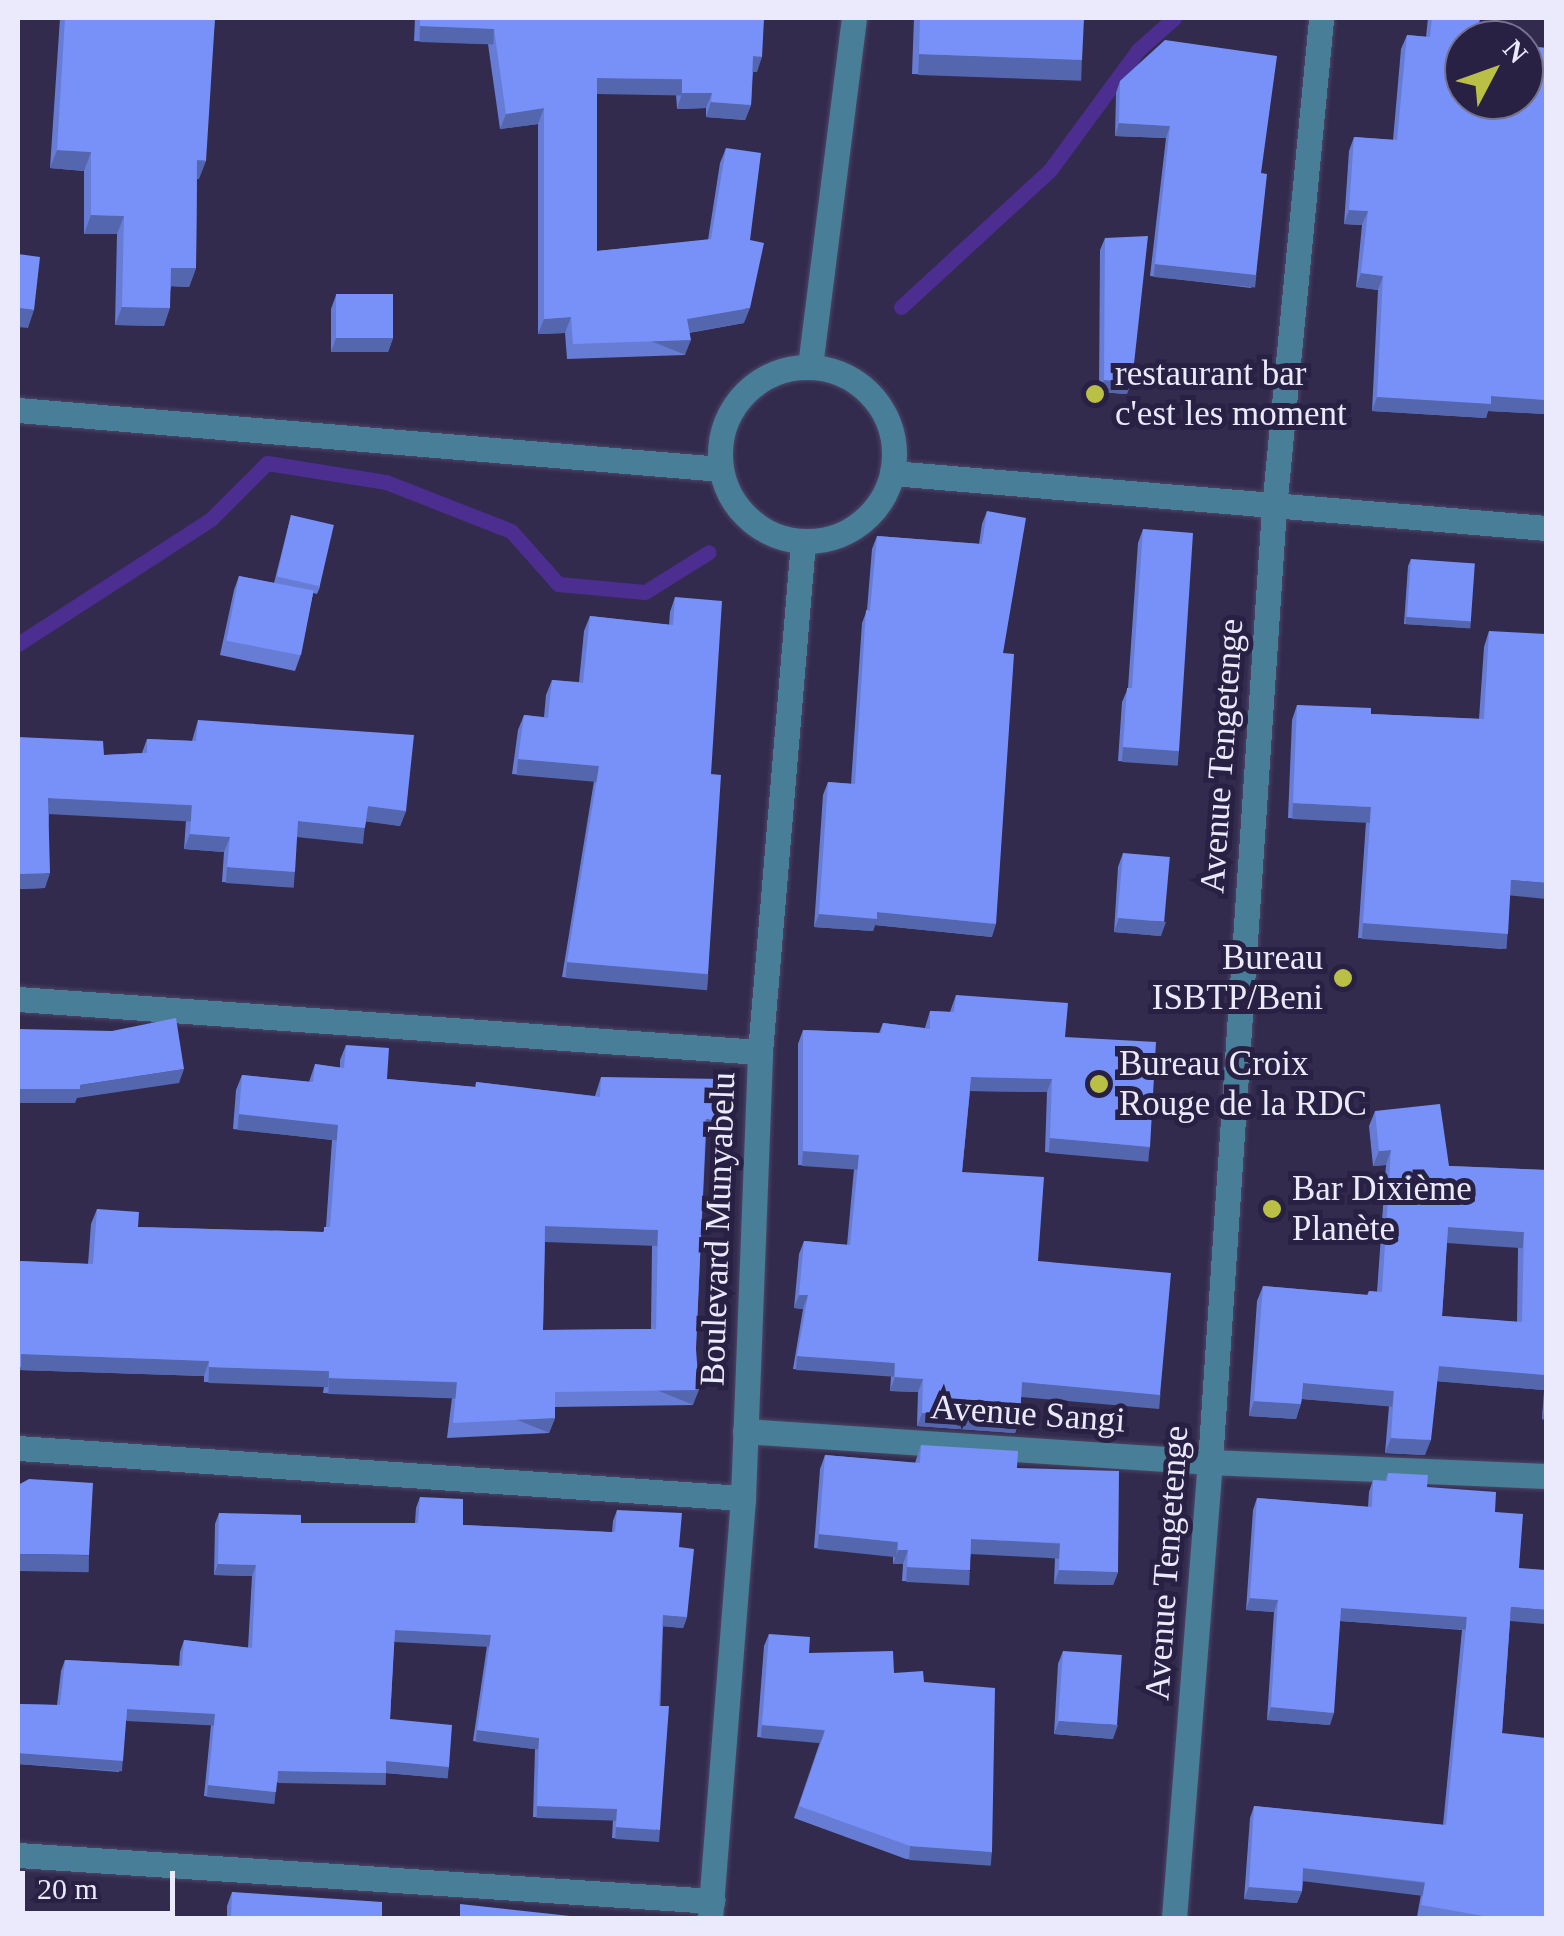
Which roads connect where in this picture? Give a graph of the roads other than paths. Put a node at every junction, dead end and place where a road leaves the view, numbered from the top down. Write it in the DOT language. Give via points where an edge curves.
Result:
graph roads {
  1 [pos="854,18"];
  2 [pos="1321,18"];
  3 [pos="810,366"];
  4 [pos="18,410"];
  5 [pos="720,469"];
  6 [pos="892,474"];
  7 [pos="1274,508"];
  8 [pos="1546,528"];
  9 [pos="803,542"];
  10 [pos="18,999"];
  11 [pos="760,1052"];
  12 [pos="746,1430"];
  13 [pos="18,1448"];
  14 [pos="1210,1462"];
  15 [pos="1546,1476"];
  16 [pos="743,1498"];
  17 [pos="18,1855"];
  18 [pos="711,1910"];
  19 [pos="1174,1918"];
  1 -- 3 [label="street"];
  2 -- 7 [label="street, Avenue Tengetenge"];
  3 -- 5 [label="street" via="771,373 740,396 722,431"];
  3 -- 6 [label="street" via="846,376 876,401 893,435"];
  4 -- 5 [label="street"];
  5 -- 9 [label="street" via="730,497 750,520"];
  6 -- 7 [label="street"];
  6 -- 9 [label="street" via="860,524 833,538"];
  7 -- 8 [label="street"];
  7 -- 14 [label="street, Avenue Tengetenge"];
  9 -- 11 [label="street, Boulevard Munyabelu"];
  10 -- 11 [label="street"];
  11 -- 12 [label="street, Boulevard Munyabelu"];
  12 -- 14 [label="street, Avenue Sangi"];
  12 -- 16 [label="street, Boulevard Munyabelu"];
  13 -- 16 [label="street"];
  14 -- 15 [label="street, Avenue Sangi"];
  14 -- 19 [label="street, Avenue Tengetenge"];
  16 -- 18 [label="street, Boulevard Munyabelu"];
  17 -- 18 [label="street"];
}
